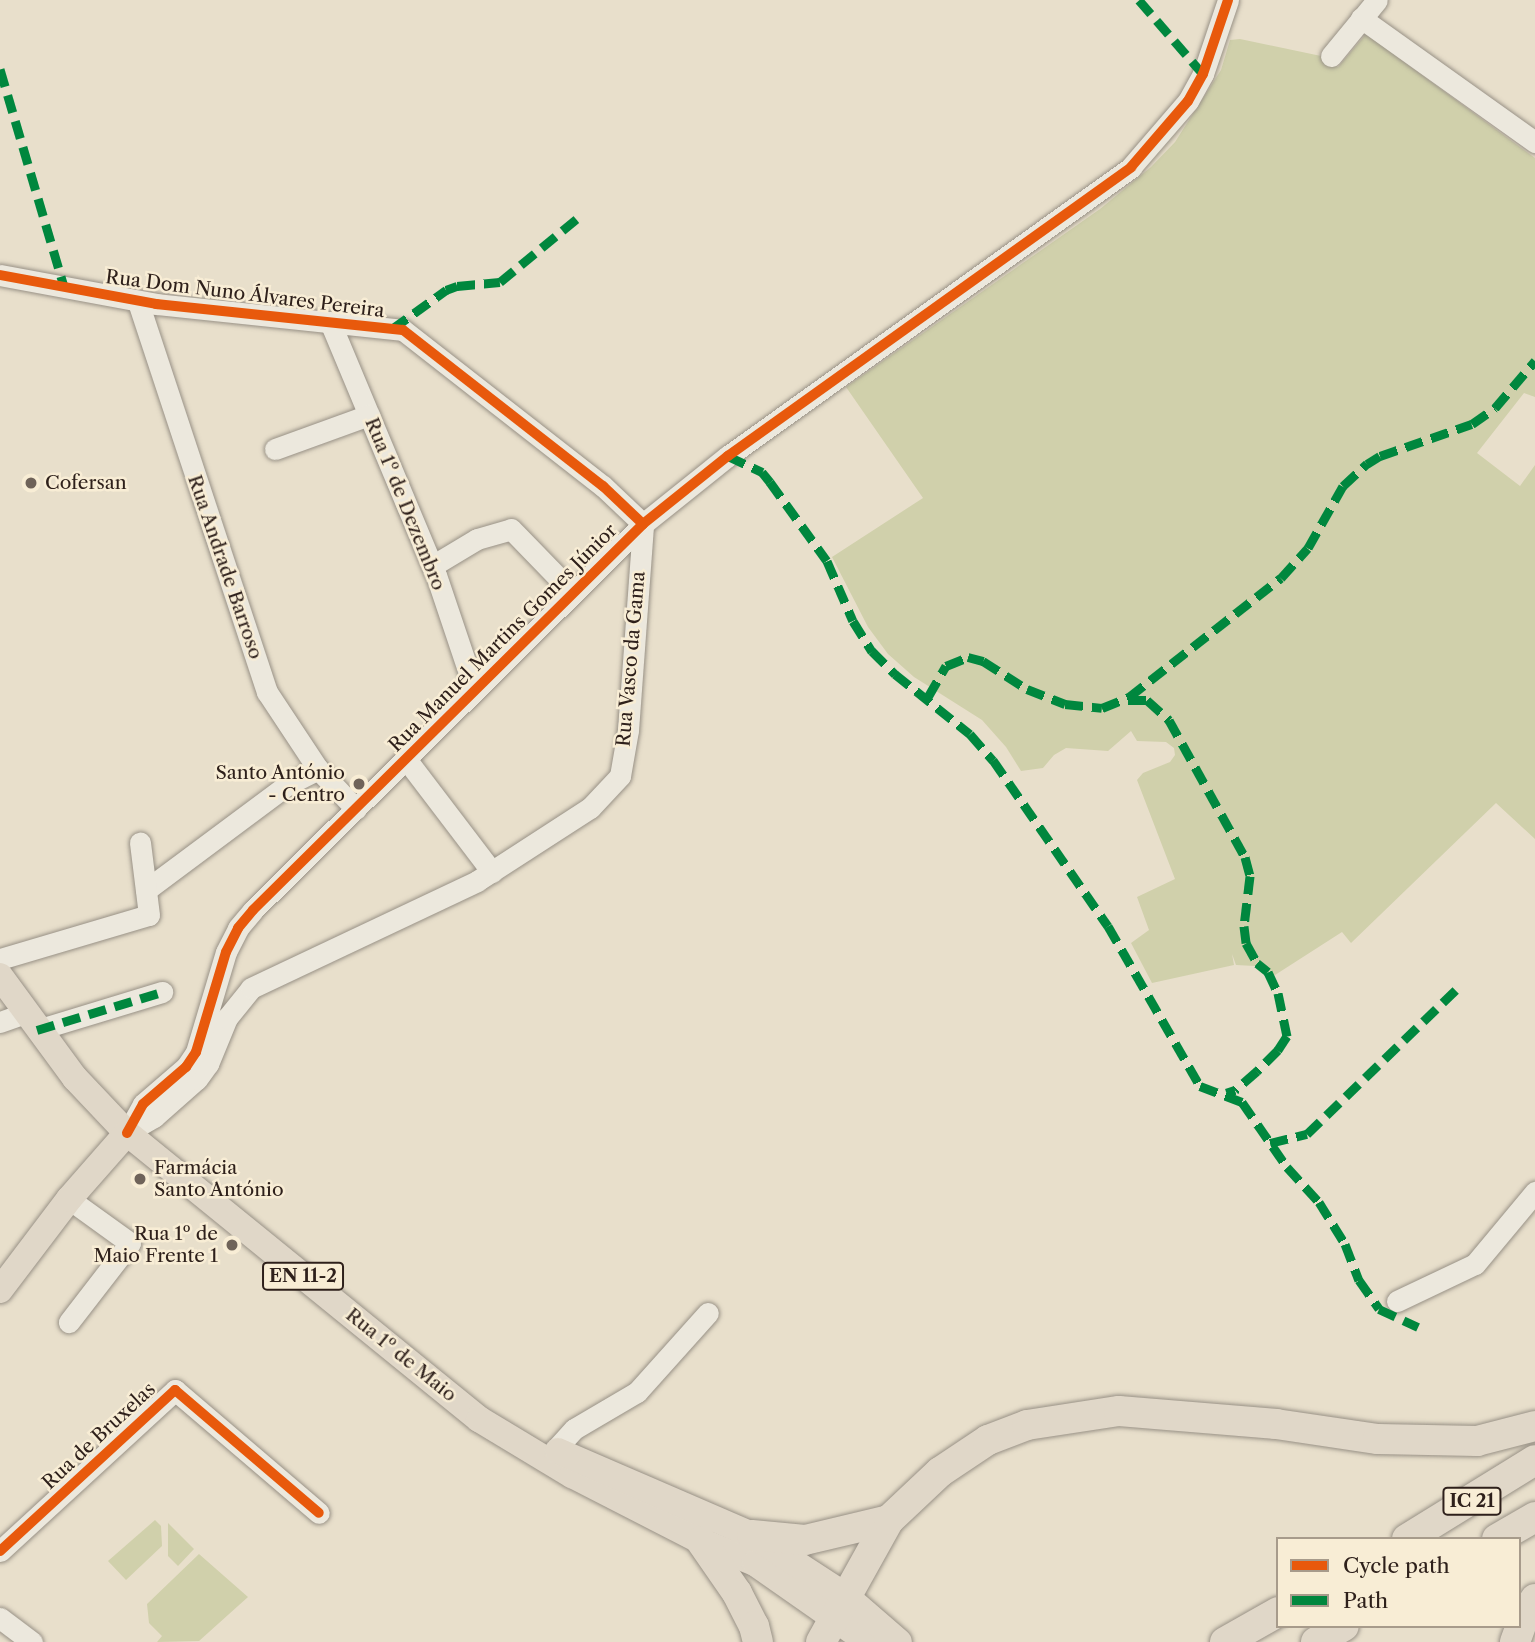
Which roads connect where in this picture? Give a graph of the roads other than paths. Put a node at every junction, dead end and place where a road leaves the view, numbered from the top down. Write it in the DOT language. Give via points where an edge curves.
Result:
graph roads {
  1 [pos="1228,0"];
  2 [pos="1377,0"];
  3 [pos="1362,18"];
  4 [pos="1331,56"];
  5 [pos="1535,142"];
  6 [pos="0,275"];
  7 [pos="138,302"];
  8 [pos="330,323"];
  9 [pos="369,415"];
  10 [pos="275,449"];
  11 [pos="643,524"];
  12 [pos="432,566"];
  13 [pos="573,593"];
  14 [pos="474,688"];
  15 [pos="406,759"];
  16 [pos="318,769"];
  17 [pos="356,809"];
  18 [pos="140,843"];
  19 [pos="492,872"];
  20 [pos="146,890"];
  21 [pos="0,959"];
  22 [pos="222,963"];
  23 [pos="0,976"];
  24 [pos="251,988"];
  25 [pos="162,992"];
  26 [pos="31,1021"];
  27 [pos="0,1022"];
  28 [pos="127,1133"];
  29 [pos="1535,1192"];
  30 [pos="69,1199"];
  31 [pos="0,1290"];
  32 [pos="1397,1301"];
  33 [pos="708,1313"];
  34 [pos="69,1322"];
  35 [pos="479,1419"];
  36 [pos="1535,1426"];
  37 [pos="555,1450"];
  38 [pos="1535,1460"];
  39 [pos="634,1507"];
  40 [pos="318,1513"];
  41 [pos="1535,1517"];
  42 [pos="889,1520"];
  43 [pos="752,1535"];
  44 [pos="1410,1537"];
  45 [pos="1500,1537"];
  46 [pos="701,1541"];
  47 [pos="0,1551"];
  48 [pos="786,1558"];
  49 [pos="1535,1598"];
  50 [pos="1276,1613"];
  51 [pos="0,1618"];
  52 [pos="834,1618"];
  53 [pos="1521,1626"];
  54 [pos="1340,1628"];
  55 [pos="32,1642"];
  56 [pos="758,1642"];
  57 [pos="868,1642"];
  58 [pos="899,1642"];
  59 [pos="1225,1642"];
  60 [pos="1316,1642"];
  1 -- 11 [label="street, Rua Manuel Martins Gomes Júnior" via="1203,74 1188,101 1131,167 728,456"];
  2 -- 3 [label="street"];
  3 -- 4 [label="street"];
  3 -- 5 [label="street"];
  6 -- 7 [label="street, Rua Dom Nuno Álvares Pereira"];
  7 -- 8 [label="street, Rua Dom Nuno Álvares Pereira"];
  7 -- 16 [label="street, Rua Andrade Barroso" via="267,692"];
  8 -- 9 [label="street, Rua 1º de Dezembro"];
  8 -- 11 [label="street, Rua Dom Nuno Álvares Pereira" via="403,330 603,486"];
  9 -- 10 [label="street"];
  9 -- 12 [label="street, Rua 1º de Dezembro"];
  11 -- 13 [label="street, Rua Manuel Martins Gomes Júnior"];
  11 -- 19 [label="street, Rua Vasco da Gama" via="628,730 620,776 590,808"];
  12 -- 13 [label="street" via="477,540 511,529"];
  12 -- 14 [label="street, Rua 1º de Dezembro"];
  13 -- 14 [label="street, Rua Manuel Martins Gomes Júnior"];
  14 -- 15 [label="street, Rua Manuel Martins Gomes Júnior"];
  15 -- 17 [label="street, Rua Manuel Martins Gomes Júnior"];
  15 -- 19 [label="street"];
  16 -- 17 [label="street, Rua Andrade Barroso"];
  16 -- 20 [label="street" via="287,785"];
  17 -- 22 [label="street, Rua Manuel Martins Gomes Júnior" via="253,909 238,928"];
  18 -- 20 [label="street"];
  19 -- 24 [label="street, Rua Vasco da Gama"];
  20 -- 21 [label="street" via="149,915"];
  22 -- 24 [label="street" via="233,984"];
  22 -- 28 [label="street, Rua Manuel Martins Gomes Júnior" via="196,1052 186,1067 143,1104"];
  23 -- 26 [label="main road, EN 11-2"];
  24 -- 28 [label="street" via="227,1018 197,1079 154,1117"];
  25 -- 26 [label="street"];
  26 -- 27 [label="street"];
  26 -- 28 [label="main road, EN 11-2"];
  28 -- 30 [label="main road"];
  28 -- 35 [label="main road, Rua 1º de Maio / EN 11-2"];
  29 -- 32 [label="street" via="1475,1264"];
  30 -- 31 [label="main road"];
  30 -- 34 [label="street" via="130,1244"];
  33 -- 37 [label="street" via="637,1392 574,1429"];
  35 -- 37 [label="main road, EN 11-2"];
  35 -- 39 [label="main road, EN 11-2"];
  36 -- 42 [label="highway" via="1478,1441 1378,1439 1276,1424 1119,1411 1027,1425 988,1440 940,1472"];
  37 -- 43 [label="main road, EN 11-2"];
  38 -- 44 [label="highway, IC 21"];
  39 -- 46 [label="main road, EN 11-2"];
  39 -- 48 [label="street" via="653,1504"];
  40 -- 47 [label="street, Rua de Bruxelas" via="175,1390"];
  41 -- 45 [label="highway, IC 21"];
  42 -- 43 [label="highway" via="805,1541"];
  42 -- 52 [label="highway"];
  43 -- 48 [label="main road, EN 11-2"];
  46 -- 52 [label="main road, EN 11-2" via="755,1563"];
  46 -- 56 [label="highway" via="737,1593"];
  48 -- 52 [label="main road, EN 11-2"];
  49 -- 53 [label="highway"];
  50 -- 59 [label="highway"];
  51 -- 55 [label="street"];
  52 -- 57 [label="main road, EN 11-2"];
  52 -- 58 [label="main road, EN 11-2"];
  54 -- 60 [label="highway"];
}
